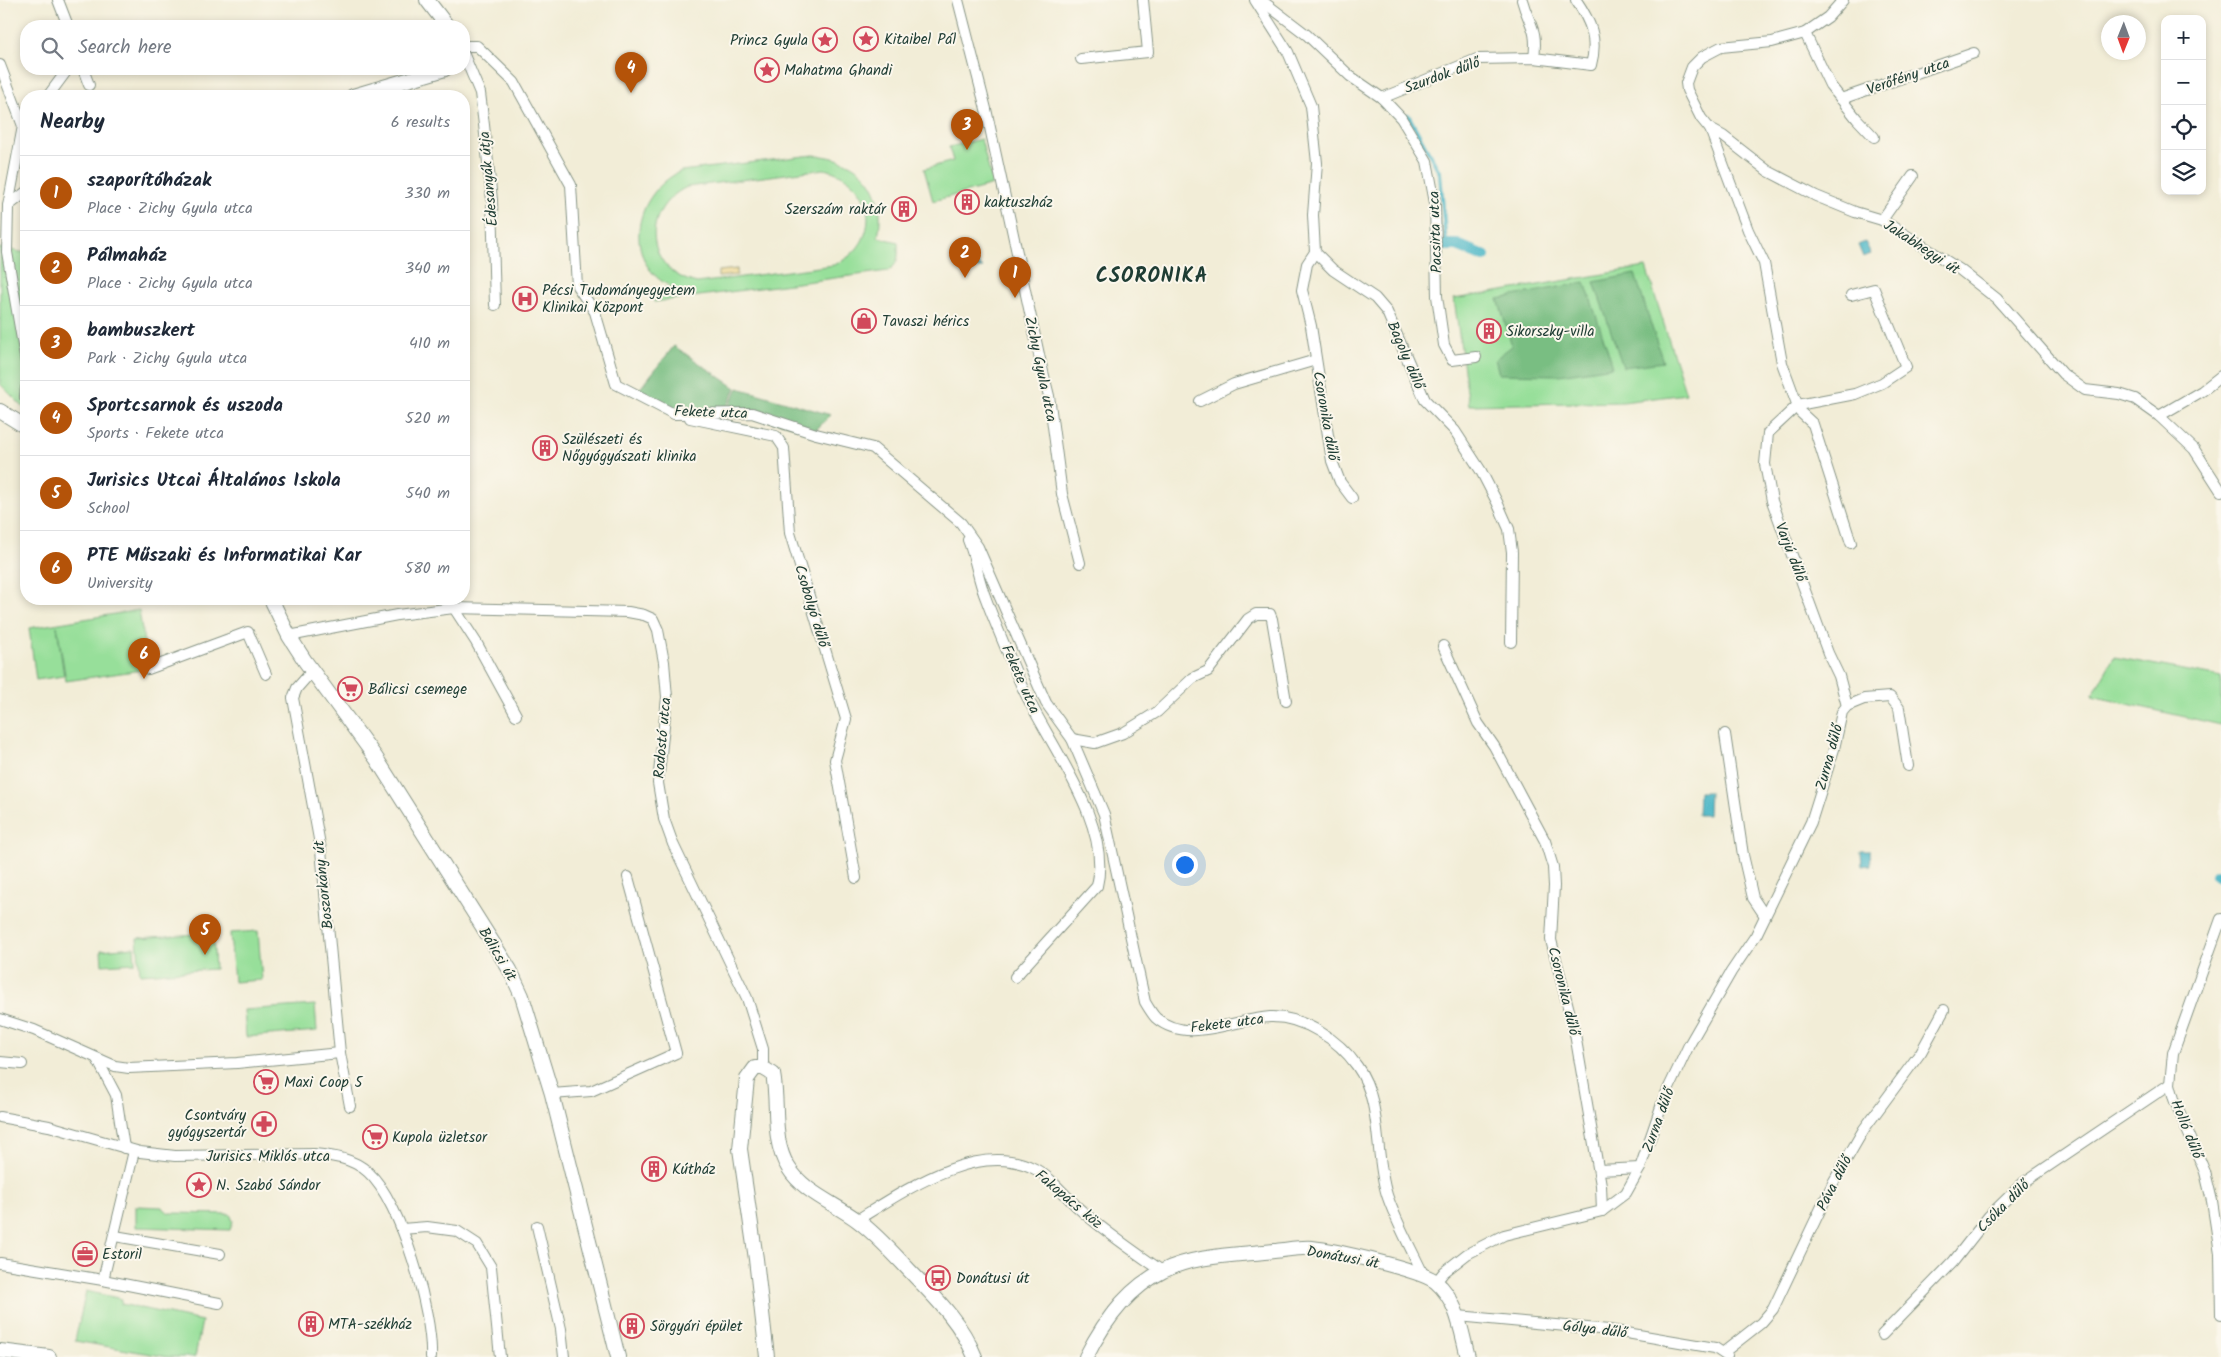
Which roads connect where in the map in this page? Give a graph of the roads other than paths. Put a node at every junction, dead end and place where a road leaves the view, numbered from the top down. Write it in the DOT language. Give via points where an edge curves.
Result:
graph roads {
  1 [pos="58,0"];
  2 [pos="428,0"];
  3 [pos="958,0"];
  4 [pos="1142,0"];
  5 [pos="1255,0"];
  6 [pos="1261,0"];
  7 [pos="1522,0"];
  8 [pos="1576,0"];
  9 [pos="1843,0"];
  10 [pos="66,20"];
  11 [pos="443,20"];
  12 [pos="1805,33"];
  13 [pos="470,46"];
  14 [pos="1974,53"];
  15 [pos="1534,58"];
  16 [pos="1081,59"];
  17 [pos="0,65"];
  18 [pos="470,69"];
  19 [pos="64,75"];
  20 [pos="85,75"];
  21 [pos="432,75"];
  22 [pos="89,85"];
  23 [pos="52,90"];
  24 [pos="399,90"];
  25 [pos="1382,98"];
  26 [pos="1841,99"];
  27 [pos="20,113"];
  28 [pos="1710,129"];
  29 [pos="1874,137"];
  30 [pos="20,149"];
  31 [pos="1913,176"];
  32 [pos="20,197"];
  33 [pos="8,206"];
  34 [pos="1882,220"];
  35 [pos="3,250"];
  36 [pos="1315,252"];
  37 [pos="1851,295"];
  38 [pos="495,305"];
  39 [pos="20,334"];
  40 [pos="1476,357"];
  41 [pos="1316,360"];
  42 [pos="2221,376"];
  43 [pos="1200,401"];
  44 [pos="1798,406"];
  45 [pos="674,414"];
  46 [pos="2159,416"];
  47 [pos="3,417"];
  48 [pos="20,424"];
  49 [pos="2221,491"];
  50 [pos="1352,498"];
  51 [pos="961,523"];
  52 [pos="1851,543"];
  53 [pos="1080,563"];
  54 [pos="274,605"];
  55 [pos="454,608"];
  56 [pos="289,636"];
  57 [pos="1511,642"];
  58 [pos="1443,646"];
  59 [pos="148,669"];
  60 [pos="312,671"];
  61 [pos="266,674"];
  62 [pos="1286,701"];
  63 [pos="1847,706"];
  64 [pos="516,715"];
  65 [pos="1725,734"];
  66 [pos="1072,739"];
  67 [pos="1908,766"];
  68 [pos="628,877"];
  69 [pos="856,878"];
  70 [pos="1765,916"];
  71 [pos="2221,919"];
  72 [pos="1015,977"];
  73 [pos="1944,1010"];
  74 [pos="0,1018"];
  75 [pos="340,1053"];
  76 [pos="97,1059"];
  77 [pos="0,1062"];
  78 [pos="22,1064"];
  79 [pos="763,1068"];
  80 [pos="2170,1084"];
  81 [pos="552,1094"];
  82 [pos="350,1106"];
  83 [pos="0,1117"];
  84 [pos="129,1149"];
  85 [pos="1640,1168"];
  86 [pos="1598,1170"];
  87 [pos="1602,1211"];
  88 [pos="857,1220"];
  89 [pos="537,1226"];
  90 [pos="402,1229"];
  91 [pos="115,1236"];
  92 [pos="220,1254"];
  93 [pos="0,1263"];
  94 [pos="1162,1271"];
  95 [pos="1423,1274"];
  96 [pos="103,1280"];
  97 [pos="1436,1282"];
  98 [pos="219,1302"];
  99 [pos="1458,1316"];
  100 [pos="2221,1316"];
  101 [pos="1882,1335"];
  102 [pos="0,1351"];
  103 [pos="1726,1354"];
  104 [pos="49,1357"];
  105 [pos="431,1357"];
  106 [pos="500,1357"];
  107 [pos="564,1357"];
  108 [pos="618,1357"];
  109 [pos="767,1357"];
  110 [pos="975,1357"];
  111 [pos="1086,1357"];
  112 [pos="1468,1357"];
  1 -- 10 [label="street"];
  2 -- 11 [label="street"];
  3 -- 53 [label="street, Zichy Gyula utca" via="986,109 1049,396 1062,494"];
  4 -- 16 [label="street" via="1148,52"];
  5 -- 36 [label="street" via="1288,52 1311,106 1317,163 1313,215"];
  6 -- 25 [label="street, Pacsirta utca" via="1306,35 1350,76"];
  7 -- 15 [label="street" via="1533,25 1536,41"];
  8 -- 15 [label="street, Szurdok dűlő" via="1588,17 1595,48 1591,65"];
  9 -- 12 [label="street, Jakabhegyi út"];
  12 -- 26 [label="street" via="1830,85"];
  12 -- 28 [label="street, Jakabhegyi út" via="1772,42 1721,47 1702,57 1692,67 1687,77 1687,90"];
  13 -- 45 [label="street, Fekete utca" via="477,46 514,82 571,185 577,286 595,312 616,384"];
  14 -- 26 [label="street, Verőfény utca"];
  15 -- 25 [label="street, Szurdok dűlő" via="1477,59"];
  17 -- 27 [label="street"];
  18 -- 38 [label="street, Édesanyák útja" via="480,93 492,200"];
  19 -- 23 [label="street"];
  20 -- 22 [label="street"];
  21 -- 24 [label="street"];
  25 -- 40 [label="street, Pacsirta utca" via="1401,118 1427,161 1432,180 1437,296 1444,345 1452,360"];
  26 -- 29 [label="street"];
  28 -- 34 [label="street, Jakabhegyi út" via="1768,171 1794,185 1855,212"];
  28 -- 44 [label="street" via="1748,230 1764,263 1782,363"];
  30 -- 33 [label="street"];
  31 -- 34 [label="street"];
  32 -- 33 [label="street"];
  33 -- 35 [label="street"];
  34 -- 46 [label="street, Jakabhegyi út" via="1959,269 1997,299 2072,381 2085,390 2136,399"];
  35 -- 39 [label="street"];
  36 -- 41 [label="street, Csoronika dűlő" via="1307,264 1302,290"];
  36 -- 57 [label="street, Bagoly dűlő" via="1333,270 1375,298 1388,312 1425,400 1455,431 1497,502 1509,529 1512,552"];
  37 -- 44 [label="street" via="1874,289 1906,367 1882,383 1855,394"];
  41 -- 43 [label="street, Csoronika dűlő" via="1234,384"];
  41 -- 50 [label="street, Csoronika dűlő" via="1332,461 1340,482"];
  42 -- 46 [label="street"];
  44 -- 52 [label="street" via="1813,424"];
  44 -- 63 [label="street, Varjú dűlő" via="1768,433 1765,464 1772,501 1839,676"];
  45 -- 51 [label="street, Fekete utca" via="752,413 873,448"];
  45 -- 69 [label="street, Csobolyó dűlő" via="776,436 784,448 790,532 846,719 835,760"];
  46 -- 49 [label="street, Jakabhegyi út" via="2194,450"];
  47 -- 48 [label="street"];
  51 -- 66 [label="street, Fekete utca" via="978,547 1046,704"];
  51 -- 72 [label="street, Fekete utca" via="985,598 1020,682 1063,761 1098,843 1101,870 1097,886"];
  54 -- 56 [label="street, Bálicsi út"];
  55 -- 56 [label="street, Rodostó utca" via="397,615"];
  55 -- 64 [label="street"];
  55 -- 79 [label="street, Rodostó utca" via="628,612 653,619 664,662 667,697 658,783 664,820 746,998 763,1049"];
  56 -- 60 [label="street, Bálicsi út"];
  58 -- 86 [label="street, Csoronika dűlő" via="1478,723 1494,746 1545,841 1553,867 1551,940 1575,1034"];
  59 -- 61 [label="street" via="248,632"];
  60 -- 75 [label="street, Boszorkány út" via="293,698 321,850"];
  60 -- 81 [label="street, Bálicsi út" via="376,758 510,970 522,996"];
  62 -- 66 [label="street" via="1272,619 1270,614 1256,614 1236,633 1208,671 1193,678 1157,712 1123,733 1095,743"];
  63 -- 67 [label="street, Zurna dűlő" via="1864,699 1890,697 1898,708"];
  63 -- 70 [label="street, Zurna dűlő" via="1838,722 1834,749 1811,822"];
  65 -- 70 [label="street" via="1743,855 1753,898"];
  66 -- 95 [label="street, Fekete utca" via="1104,814 1145,1002 1150,1010 1155,1017 1176,1028 1202,1029 1270,1018 1293,1020 1339,1046 1358,1067 1370,1096 1387,1194"];
  68 -- 81 [label="street" via="676,1053 592,1091"];
  70 -- 85 [label="street, Zurna dűlő" via="1689,1045 1664,1098"];
  71 -- 80 [label="street, Holló dűlő" via="2173,1053"];
  73 -- 103 [label="street, Páva dűlő" via="1921,1052 1864,1129 1834,1181 1772,1309"];
  74 -- 76 [label="street"];
  75 -- 76 [label="street" via="146,1068 115,1066"];
  75 -- 82 [label="street, Boszorkány út"];
  76 -- 84 [label="street" via="116,1095"];
  77 -- 78 [label="street"];
  79 -- 88 [label="street" via="772,1074 778,1138 788,1168 800,1182"];
  79 -- 109 [label="street" via="755,1068 747,1079 740,1149"];
  80 -- 100 [label="street, Holló dűlő" via="2212,1201 2220,1254"];
  80 -- 101 [label="street, Csóka dűlő" via="2023,1183"];
  81 -- 108 [label="street, Bálicsi út"];
  83 -- 84 [label="street, Jurisics Miklós utca" via="49,1126"];
  84 -- 90 [label="street, Jurisics Miklós utca" via="175,1156 294,1153 342,1158 368,1172 383,1191"];
  84 -- 91 [label="street"];
  85 -- 86 [label="street, Zurna dűlő"];
  85 -- 87 [label="street, Zurna dűlő" via="1626,1192"];
  86 -- 87 [label="street, Csoronika dűlő"];
  87 -- 97 [label="street, Zurna dűlő" via="1504,1235 1467,1254"];
  88 -- 94 [label="street, Fakopács köz" via="908,1189 962,1164 1015,1162 1036,1169 1092,1220"];
  88 -- 110 [label="street" via="890,1249 934,1296 958,1326"];
  89 -- 107 [label="street"];
  90 -- 105 [label="street, Jurisics Miklós utca" via="426,1313"];
  90 -- 106 [label="street" via="427,1227 456,1231 477,1244 491,1267"];
  91 -- 92 [label="street"];
  91 -- 96 [label="street"];
  93 -- 96 [label="street"];
  94 -- 95 [label="street, Donátusi út" via="1223,1256 1311,1248"];
  94 -- 111 [label="street, Donátusi út" via="1131,1293 1111,1315"];
  95 -- 97 [label="street, Donátusi út"];
  96 -- 98 [label="street"];
  97 -- 99 [label="street, Donátusi út"];
  99 -- 103 [label="street, Gólya dűlő" via="1609,1330 1699,1344"];
  99 -- 112 [label="street, Donátusi út"];
  102 -- 104 [label="street"];
}
